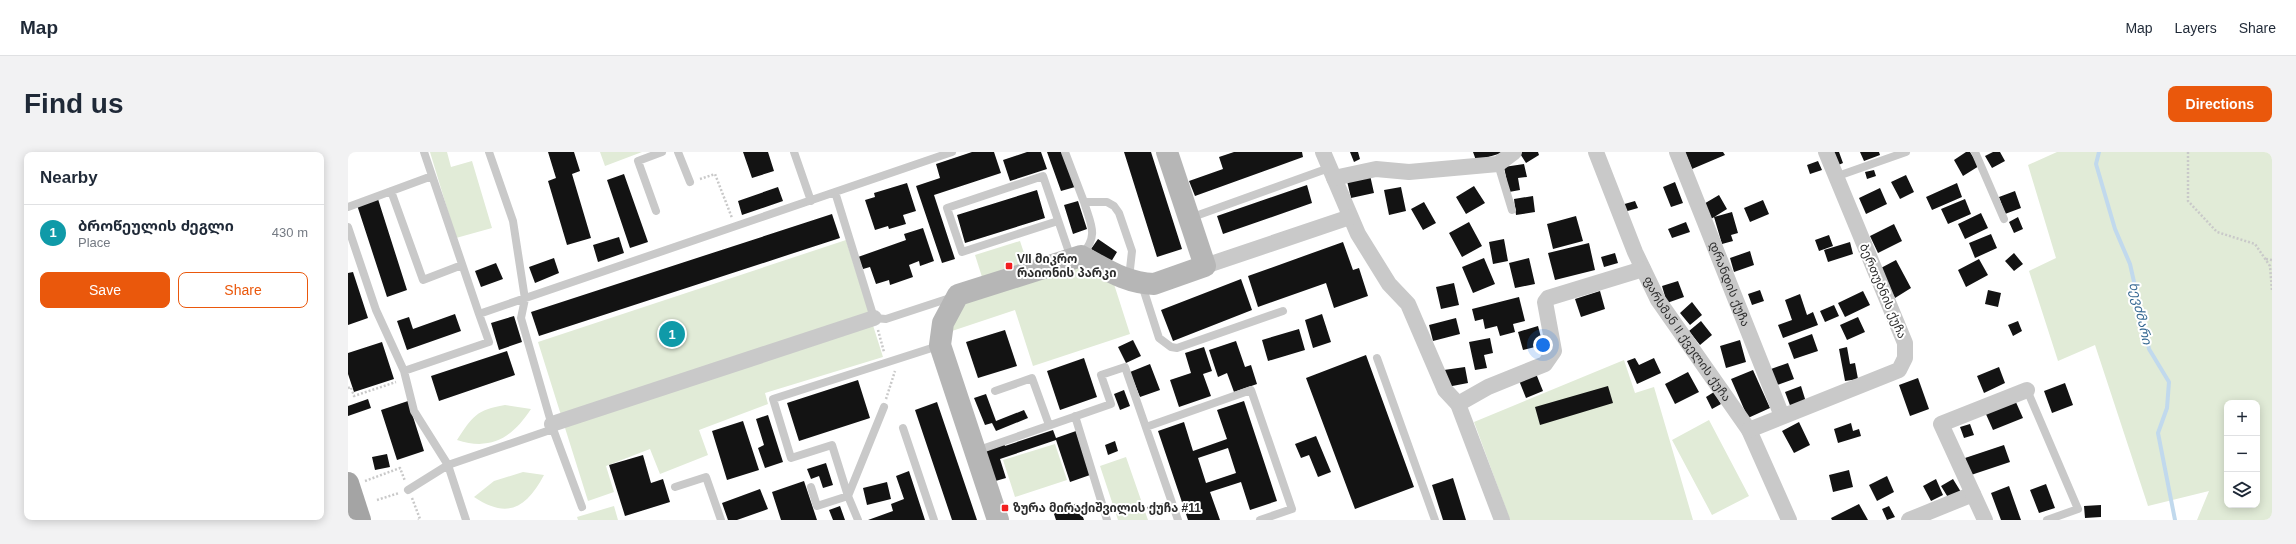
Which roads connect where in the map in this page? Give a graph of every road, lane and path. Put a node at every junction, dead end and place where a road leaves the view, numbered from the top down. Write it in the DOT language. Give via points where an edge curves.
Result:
graph roads {
  1 [pos="424,152"];
  2 [pos="489,152"];
  3 [pos="662,152"];
  4 [pos="678,152"];
  5 [pos="794,152"];
  6 [pos="952,152"];
  7 [pos="1065,152"];
  8 [pos="1323,152"];
  9 [pos="1514,152"];
  10 [pos="1596,152"];
  11 [pos="1677,152"];
  12 [pos="1826,152"];
  13 [pos="1906,152"];
  14 [pos="1975,152"];
  15 [pos="2188,152"];
  16 [pos="1171,153"];
  17 [pos="1498,164"];
  18 [pos="1332,173"];
  19 [pos="432,176"];
  20 [pos="1835,177"];
  21 [pos="690,182"];
  22 [pos="391,191"];
  23 [pos="835,192"];
  24 [pos="811,201"];
  25 [pos="1084,202"];
  26 [pos="348,206"];
  27 [pos="1512,210"];
  28 [pos="656,211"];
  29 [pos="1350,217"];
  30 [pos="1189,218"];
  31 [pos="2004,219"];
  32 [pos="1058,221"];
  33 [pos="736,226"];
  34 [pos="348,227"];
  35 [pos="1076,257"];
  36 [pos="2266,259"];
  37 [pos="2272,260"];
  38 [pos="462,265"];
  39 [pos="1205,266"];
  40 [pos="1643,269"];
  41 [pos="1134,282"];
  42 [pos="2272,291"];
  43 [pos="958,295"];
  44 [pos="525,299"];
  45 [pos="1284,311"];
  46 [pos="479,314"];
  47 [pos="874,318"];
  48 [pos="940,345"];
  49 [pos="1377,358"];
  50 [pos="899,359"];
  51 [pos="887,362"];
  52 [pos="405,374"];
  53 [pos="348,388"];
  54 [pos="2027,390"];
  55 [pos="995,391"];
  56 [pos="1458,404"];
  57 [pos="884,407"];
  58 [pos="1075,416"];
  59 [pos="1782,416"];
  60 [pos="1049,425"];
  61 [pos="553,427"];
  62 [pos="903,428"];
  63 [pos="1146,428"];
  64 [pos="1749,430"];
  65 [pos="975,451"];
  66 [pos="448,464"];
  67 [pos="355,482"];
  68 [pos="675,487"];
  69 [pos="812,487"];
  70 [pos="408,490"];
  71 [pos="1973,494"];
  72 [pos="848,496"];
  73 [pos="377,500"];
  74 [pos="582,507"];
  75 [pos="360,520"];
  76 [pos="418,520"];
  77 [pos="466,520"];
  78 [pos="721,520"];
  79 [pos="858,520"];
  80 [pos="934,520"];
  81 [pos="998,520"];
  82 [pos="1107,520"];
  83 [pos="1178,520"];
  84 [pos="1260,520"];
  85 [pos="1434,520"];
  86 [pos="1502,520"];
  87 [pos="1789,520"];
  88 [pos="1908,520"];
  89 [pos="1985,520"];
  90 [pos="2047,520"];
  1 -- 19 [label="lane"];
  2 -- 44 [label="lane" via="512,221"];
  3 -- 28 [label="lane" via="638,161"];
  4 -- 21 [label="lane"];
  5 -- 24 [label="lane"];
  6 -- 23 [label="lane"];
  7 -- 25 [label="lane"];
  8 -- 18 [label="street"];
  9 -- 17 [label="street"];
  10 -- 40 [label="street, ფარსმან II ქველის ქუჩა"];
  11 -- 59 [label="street, დრანდის ქუჩა"];
  12 -- 20 [label="street, ბერთუბნის ქუჩა"];
  13 -- 20 [label="lane"];
  14 -- 31 [label="lane"];
  15 -- 36 [label="path" via="2188,201 2217,232 2255,244"];
  16 -- 30 [label="street"];
  17 -- 18 [label="street" via="1409,172 1376,169"];
  17 -- 27 [label="lane"];
  18 -- 29 [label="street"];
  18 -- 30 [label="lane"];
  19 -- 22 [label="lane"];
  19 -- 38 [label="lane"];
  20 -- 59 [label="street, ბერთუბნის ქუჩა" via="1905,343 1905,358 1899,370"];
  21 -- 33 [label="path" via="715,174"];
  22 -- 26 [label="lane"];
  22 -- 38 [label="lane" via="423,280"];
  23 -- 24 [label="lane"];
  23 -- 47 [label="lane"];
  24 -- 33 [label="lane"];
  25 -- 35 [label="lane" via="1093,238"];
  25 -- 41 [label="lane" via="1107,202 1119,213 1132,251"];
  29 -- 39 [label="street"];
  29 -- 56 [label="street" via="1389,284 1408,304 1445,390"];
  30 -- 39 [label="street"];
  32 -- 32 [label="lane" via="1043,176 947,208 962,252"];
  32 -- 35 [label="lane"];
  33 -- 44 [label="lane"];
  34 -- 52 [label="lane" via="376,310"];
  35 -- 41 [label="street"];
  35 -- 43 [label="street"];
  36 -- 37 [label="path"];
  36 -- 42 [label="path" via="2270,266"];
  38 -- 46 [label="lane"];
  39 -- 41 [label="street" via="1154,284"];
  40 -- 56 [label="street" via="1548,298 1545,302 1554,351 1551,358 1545,364 1488,387"];
  40 -- 64 [label="street, ფარსმან II ქველის ქუჩა" via="1658,300"];
  41 -- 45 [label="lane" via="1158,338 1177,348"];
  43 -- 47 [label="lane" via="886,319"];
  43 -- 48 [label="street" via="943,323"];
  44 -- 46 [label="lane"];
  44 -- 61 [label="lane" via="521,318"];
  46 -- 52 [label="lane" via="489,342"];
  47 -- 51 [label="path"];
  47 -- 61 [label="street"];
  48 -- 50 [label="lane"];
  48 -- 65 [label="street"];
  49 -- 85 [label="lane"];
  50 -- 51 [label="lane"];
  50 -- 57 [label="path"];
  51 -- 72 [label="lane" via="773,399 791,458 832,445"];
  52 -- 53 [label="path" via="354,396 351,387"];
  52 -- 66 [label="lane" via="414,411"];
  54 -- 71 [label="street" via="1941,424"];
  54 -- 90 [label="lane" via="2078,509"];
  55 -- 60 [label="lane" via="1032,378"];
  56 -- 86 [label="street"];
  57 -- 72 [label="lane"];
  58 -- 60 [label="lane"];
  58 -- 63 [label="lane" via="1111,404 1101,375 1125,367"];
  58 -- 82 [label="lane"];
  59 -- 64 [label="street, ბერთუბნის ქუჩა"];
  60 -- 65 [label="lane"];
  61 -- 66 [label="lane"];
  61 -- 74 [label="lane"];
  62 -- 80 [label="lane"];
  63 -- 83 [label="lane"];
  63 -- 84 [label="lane" via="1251,390 1292,509"];
  64 -- 87 [label="street, ფარსმან II ქველის ქუჩა"];
  65 -- 81 [label="street"];
  66 -- 70 [label="lane"];
  66 -- 77 [label="lane"];
  67 -- 70 [label="path" via="400,468"];
  67 -- 75 [label="main road"];
  68 -- 78 [label="lane" via="706,477"];
  69 -- 72 [label="lane" via="817,506"];
  70 -- 73 [label="path"];
  70 -- 76 [label="path" via="420,519"];
  71 -- 88 [label="street"];
  71 -- 89 [label="street"];
  72 -- 79 [label="lane"];
}
